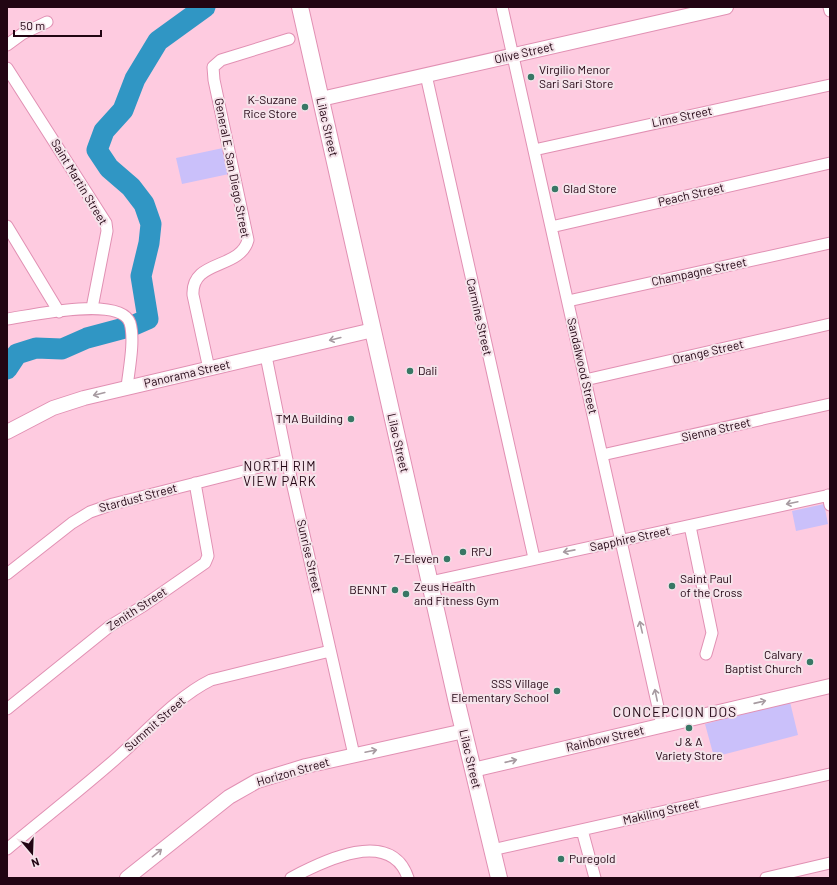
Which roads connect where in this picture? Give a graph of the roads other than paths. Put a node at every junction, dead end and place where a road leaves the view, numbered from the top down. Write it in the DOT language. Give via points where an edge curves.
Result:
graph roads {
  1 [pos="502,7"];
  2 [pos="726,7"];
  3 [pos="829,7"];
  4 [pos="300,8"];
  5 [pos="692,11"];
  6 [pos="830,11"];
  7 [pos="48,22"];
  8 [pos="289,39"];
  9 [pos="7,45"];
  10 [pos="513,56"];
  11 [pos="7,68"];
  12 [pos="426,75"];
  13 [pos="830,85"];
  14 [pos="321,99"];
  15 [pos="534,150"];
  16 [pos="830,163"];
  17 [pos="7,226"];
  18 [pos="551,227"];
  19 [pos="830,243"];
  20 [pos="568,301"];
  21 [pos="92,308"];
  22 [pos="59,312"];
  23 [pos="7,319"];
  24 [pos="830,324"];
  25 [pos="373,330"];
  26 [pos="266,356"];
  27 [pos="209,369"];
  28 [pos="585,380"];
  29 [pos="127,387"];
  30 [pos="830,404"];
  31 [pos="7,432"];
  32 [pos="602,455"];
  33 [pos="287,460"];
  34 [pos="195,483"];
  35 [pos="829,498"];
  36 [pos="690,526"];
  37 [pos="621,541"];
  38 [pos="534,558"];
  39 [pos="7,574"];
  40 [pos="430,582"];
  41 [pos="330,651"];
  42 [pos="706,654"];
  43 [pos="830,686"];
  44 [pos="7,709"];
  45 [pos="662,725"];
  46 [pos="464,731"];
  47 [pos="354,755"];
  48 [pos="473,770"];
  49 [pos="830,774"];
  50 [pos="582,830"];
  51 [pos="7,849"];
  52 [pos="492,850"];
  53 [pos="830,863"];
  54 [pos="127,878"];
  55 [pos="291,878"];
  56 [pos="408,878"];
  57 [pos="499,878"];
  58 [pos="595,878"];
  59 [pos="766,878"];
  1 -- 10 [label="street, Sandalwood Street"];
  2 -- 5 [label="street, Olive Street"];
  3 -- 6 [label="street"];
  4 -- 14 [label="main road, Lilac Street"];
  5 -- 10 [label="street, Olive Street"];
  7 -- 9 [label="street" via="22,34"];
  8 -- 27 [label="street, General E. San Diego Street" via="221,60 213,67 248,240 241,253 203,271 194,283 193,295"];
  10 -- 12 [label="street, Olive Street"];
  10 -- 15 [label="street, Sandalwood Street"];
  11 -- 21 [label="street, Saint Martin Street" via="106,223 107,231"];
  12 -- 14 [label="street, Olive Street"];
  12 -- 38 [label="street, Carmine Street"];
  13 -- 15 [label="street, Lime Street"];
  14 -- 25 [label="main road, Lilac Street"];
  15 -- 18 [label="street, Sandalwood Street"];
  16 -- 18 [label="street, Peach Street"];
  17 -- 22 [label="street"];
  18 -- 20 [label="street, Sandalwood Street"];
  19 -- 20 [label="street, Champagne Street"];
  20 -- 28 [label="street, Sandalwood Street"];
  21 -- 22 [label="street"];
  21 -- 29 [label="street" via="118,312 130,322 132,334"];
  22 -- 23 [label="street"];
  24 -- 28 [label="street, Orange Street"];
  25 -- 26 [label="street, Panorama Street, one-way"];
  25 -- 40 [label="main road, Lilac Street"];
  26 -- 27 [label="street, Panorama Street"];
  26 -- 33 [label="street, Sunrise Street"];
  27 -- 29 [label="street, Panorama Street"];
  28 -- 32 [label="street, Sandalwood Street"];
  29 -- 31 [label="street, Panorama Street, one-way" via="53,408"];
  30 -- 32 [label="street, Sienna Street"];
  32 -- 37 [label="street, Sandalwood Street"];
  33 -- 34 [label="street, Stardust Street"];
  33 -- 41 [label="street, Sunrise Street"];
  34 -- 39 [label="street, Stardust Street" via="90,512"];
  34 -- 44 [label="street, Zenith Street" via="208,556 205,563 110,626"];
  35 -- 36 [label="street, Sapphire Street, one-way"];
  36 -- 37 [label="street, Sapphire Street"];
  36 -- 42 [label="street" via="712,633"];
  37 -- 38 [label="street, Sapphire Street, one-way"];
  45 -- 37 [label="street, Sandalwood Street, one-way"];
  38 -- 40 [label="street, Sapphire Street"];
  40 -- 46 [label="main road, Lilac Street"];
  41 -- 47 [label="street, Sunrise Street"];
  41 -- 51 [label="street, Summit Street" via="202,684"];
  45 -- 43 [label="street, Rainbow Street, one-way"];
  48 -- 45 [label="street, Rainbow Street, one-way"];
  47 -- 46 [label="street, Horizon Street, one-way"];
  46 -- 48 [label="main road, Lilac Street"];
  54 -- 47 [label="street, Horizon Street, one-way" via="244,787 284,772"];
  48 -- 52 [label="main road, Lilac Street"];
  49 -- 50 [label="street, Makiling Street"];
  50 -- 52 [label="street, Makiling Street"];
  50 -- 58 [label="street"];
  52 -- 57 [label="main road, Lilac Street"];
  53 -- 59 [label="street"];
  55 -- 56 [label="street" via="329,860 370,851 390,855 398,860"];
}
